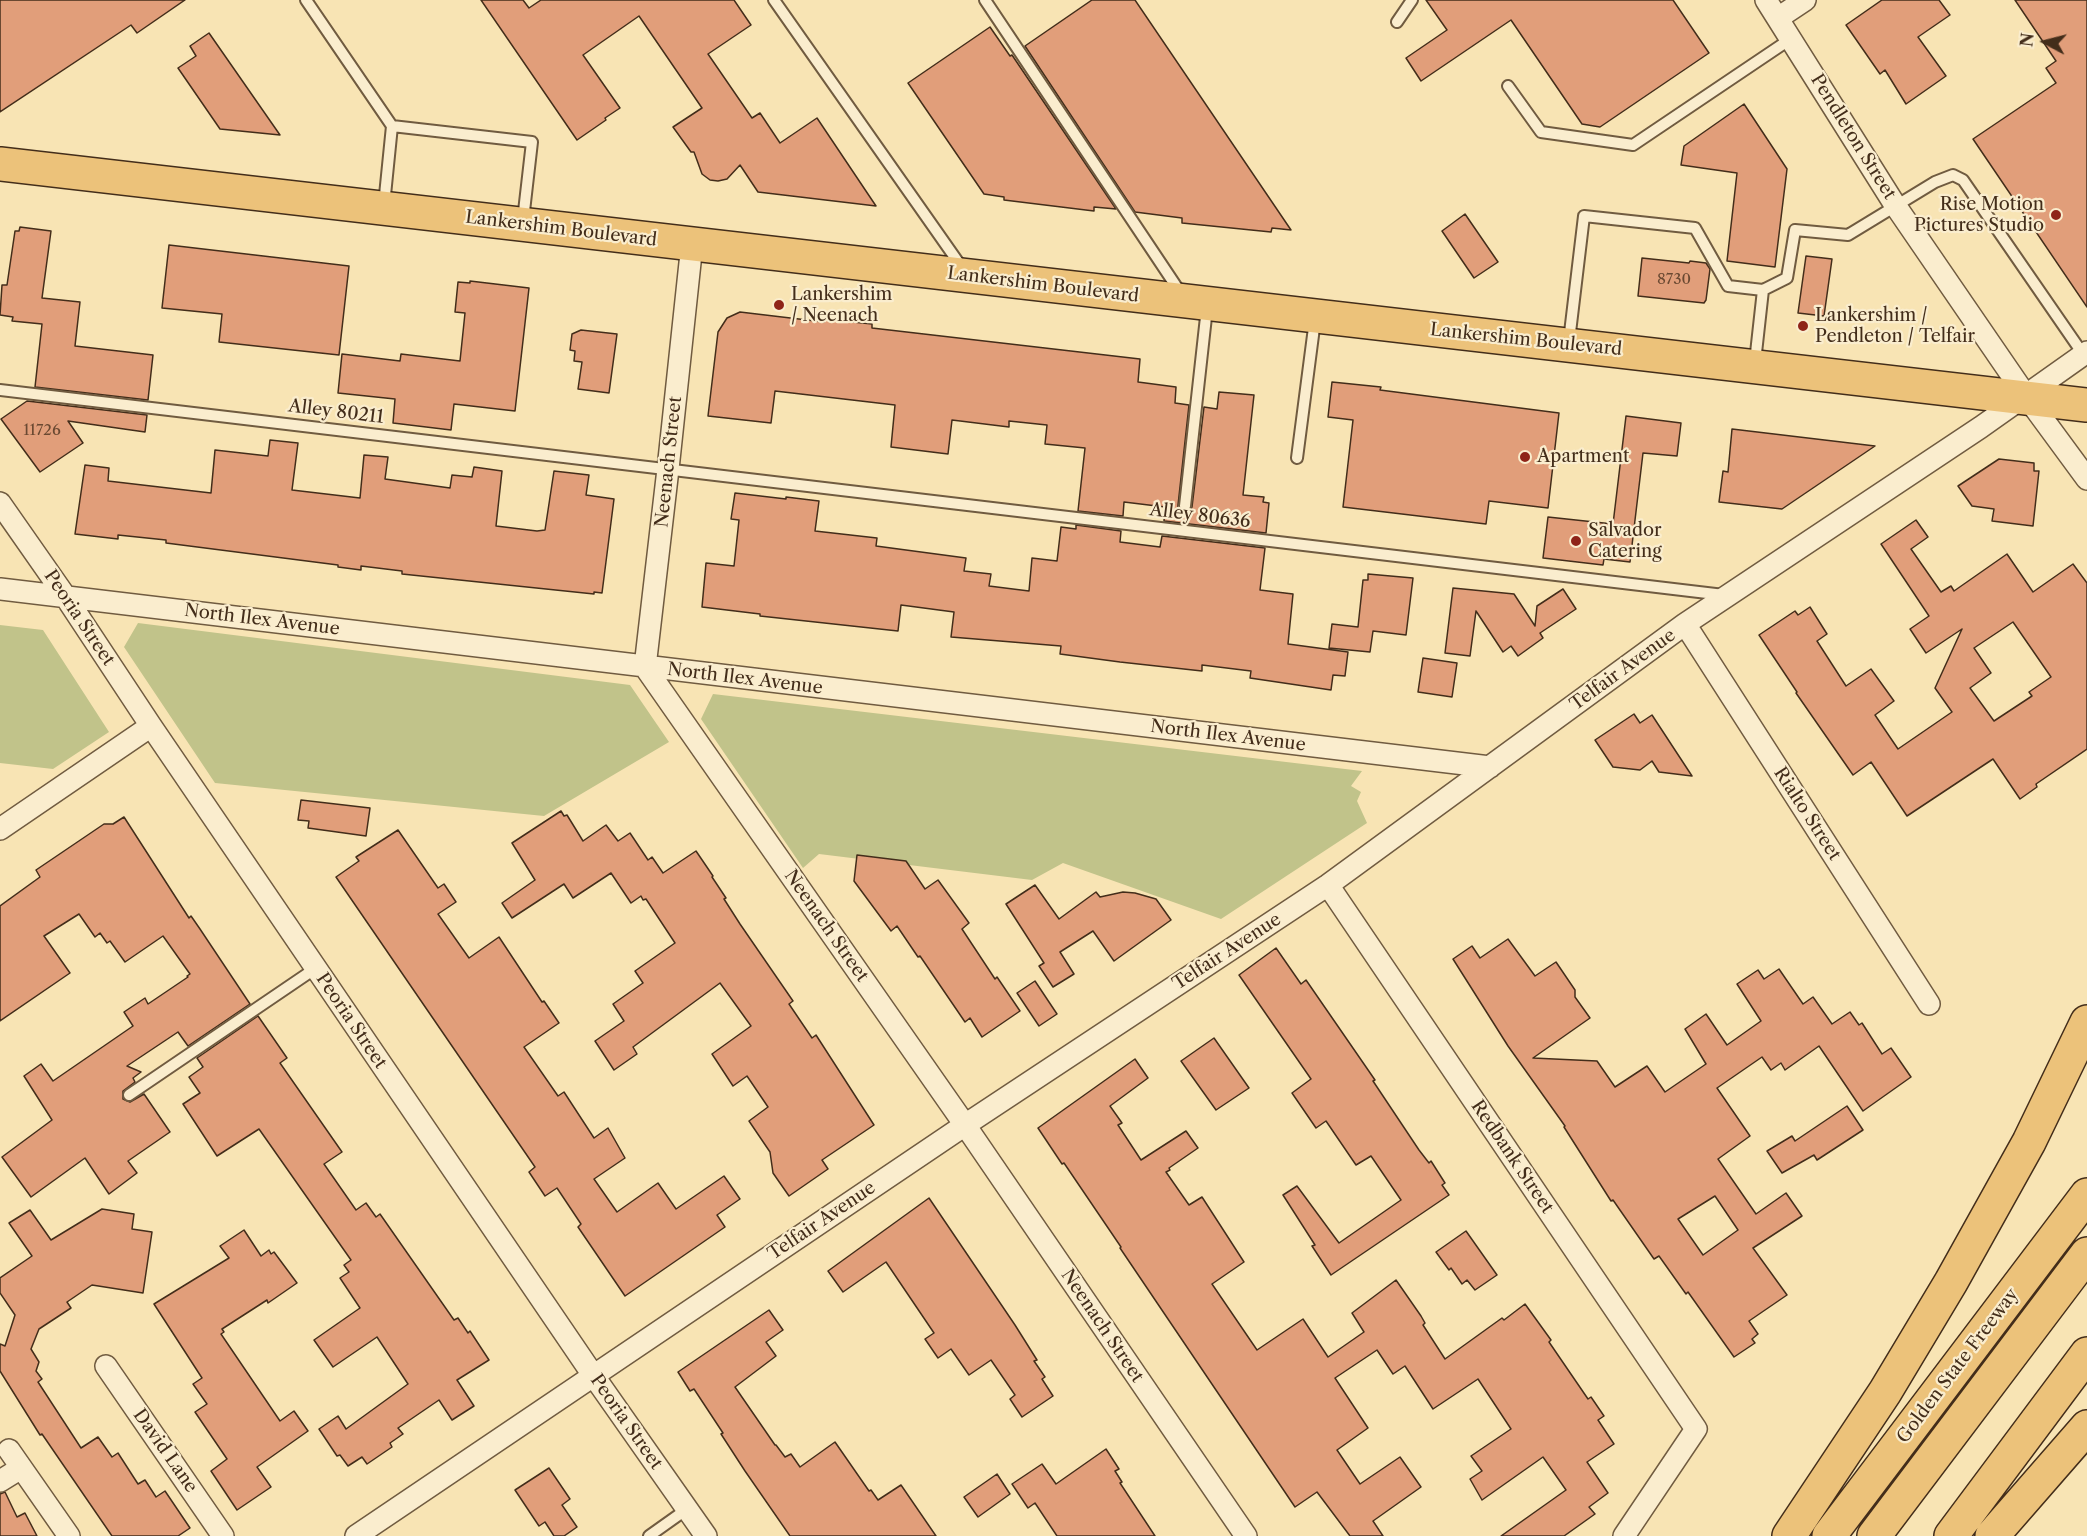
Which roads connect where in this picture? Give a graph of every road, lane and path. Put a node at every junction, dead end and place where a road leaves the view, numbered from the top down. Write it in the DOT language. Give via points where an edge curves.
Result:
graph roads {
  1 [pos="306,0"];
  2 [pos="774,0"];
  3 [pos="985,0"];
  4 [pos="1412,0"];
  5 [pos="1766,0"];
  6 [pos="1805,0"];
  7 [pos="1778,18"];
  8 [pos="1397,22"];
  9 [pos="1792,38"];
  10 [pos="1508,86"];
  11 [pos="392,126"];
  12 [pos="0,164"];
  13 [pos="1895,205"];
  14 [pos="383,208"];
  15 [pos="523,224"];
  16 [pos="692,244"];
  17 [pos="968,276"];
  18 [pos="1763,290"];
  19 [pos="1197,304"];
  20 [pos="1316,317"];
  21 [pos="1569,344"];
  22 [pos="2085,353"];
  23 [pos="1754,365"];
  24 [pos="0,390"];
  25 [pos="2026,396"];
  26 [pos="2087,405"];
  27 [pos="1297,458"];
  28 [pos="668,470"];
  29 [pos="2087,479"];
  30 [pos="0,503"];
  31 [pos="1185,506"];
  32 [pos="0,589"];
  33 [pos="65,596"];
  34 [pos="1728,596"];
  35 [pos="1684,624"];
  36 [pos="645,667"];
  37 [pos="151,726"];
  38 [pos="1490,767"];
  39 [pos="0,829"];
  40 [pos="1328,885"];
  41 [pos="316,968"];
  42 [pos="1929,1004"];
  43 [pos="2087,1022"];
  44 [pos="129,1095"];
  45 [pos="965,1125"];
  46 [pos="2087,1195"];
  47 [pos="2087,1254"];
  48 [pos="2087,1285"];
  49 [pos="2087,1354"];
  50 [pos="106,1366"];
  51 [pos="593,1375"];
  52 [pos="2087,1427"];
  53 [pos="9,1450"];
  54 [pos="21,1468"];
  55 [pos="0,1481"];
  56 [pos="687,1509"];
  57 [pos="69,1536"];
  58 [pos="223,1536"];
  59 [pos="356,1536"];
  60 [pos="649,1536"];
  61 [pos="706,1536"];
  62 [pos="1246,1536"];
  63 [pos="1624,1536"];
  64 [pos="1789,1536"];
  65 [pos="1829,1536"];
  66 [pos="1874,1536"];
  67 [pos="1897,1536"];
  68 [pos="1951,1536"];
  69 [pos="1992,1536"];
  1 -- 11 [label="lane"];
  2 -- 17 [label="lane"];
  3 -- 19 [label="lane"];
  4 -- 8 [label="lane"];
  5 -- 7 [label="street, Pendleton Street"];
  6 -- 7 [label="street"];
  7 -- 9 [label="street, Pendleton Street"];
  9 -- 10 [label="lane" via="1633,145 1541,132"];
  9 -- 13 [label="street, Pendleton Street"];
  11 -- 14 [label="lane"];
  11 -- 15 [label="lane" via="532,142"];
  12 -- 14 [label="main road, Lankershim Boulevard"];
  13 -- 18 [label="lane" via="1848,235 1795,230 1787,278"];
  13 -- 22 [label="lane" via="1935,182 1953,176 1963,180"];
  13 -- 25 [label="street, Pendleton Street"];
  14 -- 15 [label="main road, Lankershim Boulevard"];
  15 -- 16 [label="main road, Lankershim Boulevard"];
  16 -- 17 [label="main road, Lankershim Boulevard"];
  16 -- 28 [label="street, Neenach Street"];
  17 -- 19 [label="main road, Lankershim Boulevard"];
  18 -- 21 [label="lane" via="1728,286 1695,228 1584,216"];
  18 -- 23 [label="lane"];
  19 -- 20 [label="main road, Lankershim Boulevard"];
  19 -- 31 [label="lane"];
  20 -- 21 [label="main road, Lankershim Boulevard"];
  20 -- 27 [label="lane"];
  21 -- 23 [label="main road, Lankershim Boulevard"];
  22 -- 25 [label="street, Telfair Avenue"];
  23 -- 25 [label="main road, Lankershim Boulevard"];
  24 -- 28 [label="lane, Alley 80211"];
  25 -- 26 [label="main road, Lankershim Boulevard"];
  25 -- 29 [label="street, Pendleton Street"];
  25 -- 34 [label="street, Telfair Avenue"];
  28 -- 34 [label="lane, Alley 80636"];
  28 -- 36 [label="street, Neenach Street"];
  30 -- 33 [label="street, Peoria Street"];
  32 -- 33 [label="street, North Ilex Avenue"];
  33 -- 36 [label="street, North Ilex Avenue"];
  33 -- 37 [label="street, Peoria Street"];
  34 -- 35 [label="street, Telfair Avenue"];
  35 -- 38 [label="street, Telfair Avenue"];
  35 -- 42 [label="street, Rialto Street"];
  36 -- 38 [label="street, North Ilex Avenue"];
  36 -- 45 [label="street, Neenach Street"];
  37 -- 39 [label="street"];
  37 -- 41 [label="street, Peoria Street"];
  38 -- 40 [label="street, Telfair Avenue"];
  40 -- 45 [label="street, Telfair Avenue"];
  40 -- 63 [label="street, Redbank Street" via="1696,1429"];
  41 -- 44 [label="lane"];
  41 -- 51 [label="street, Peoria Street"];
  43 -- 64 [label="main road" via="2030,1142 1951,1282"];
  45 -- 51 [label="street, Telfair Avenue"];
  45 -- 62 [label="street, Neenach Street"];
  46 -- 65 [label="main road, Golden State Freeway"];
  47 -- 66 [label="main road"];
  48 -- 67 [label="main road"];
  49 -- 68 [label="main road"];
  50 -- 58 [label="street, David Lane"];
  51 -- 56 [label="street, Peoria Street"];
  51 -- 59 [label="street, Telfair Avenue"];
  52 -- 69 [label="main road"];
  53 -- 54 [label="street"];
  54 -- 55 [label="street"];
  54 -- 57 [label="street"];
  56 -- 60 [label="lane"];
  56 -- 61 [label="street, Peoria Street"];
}
